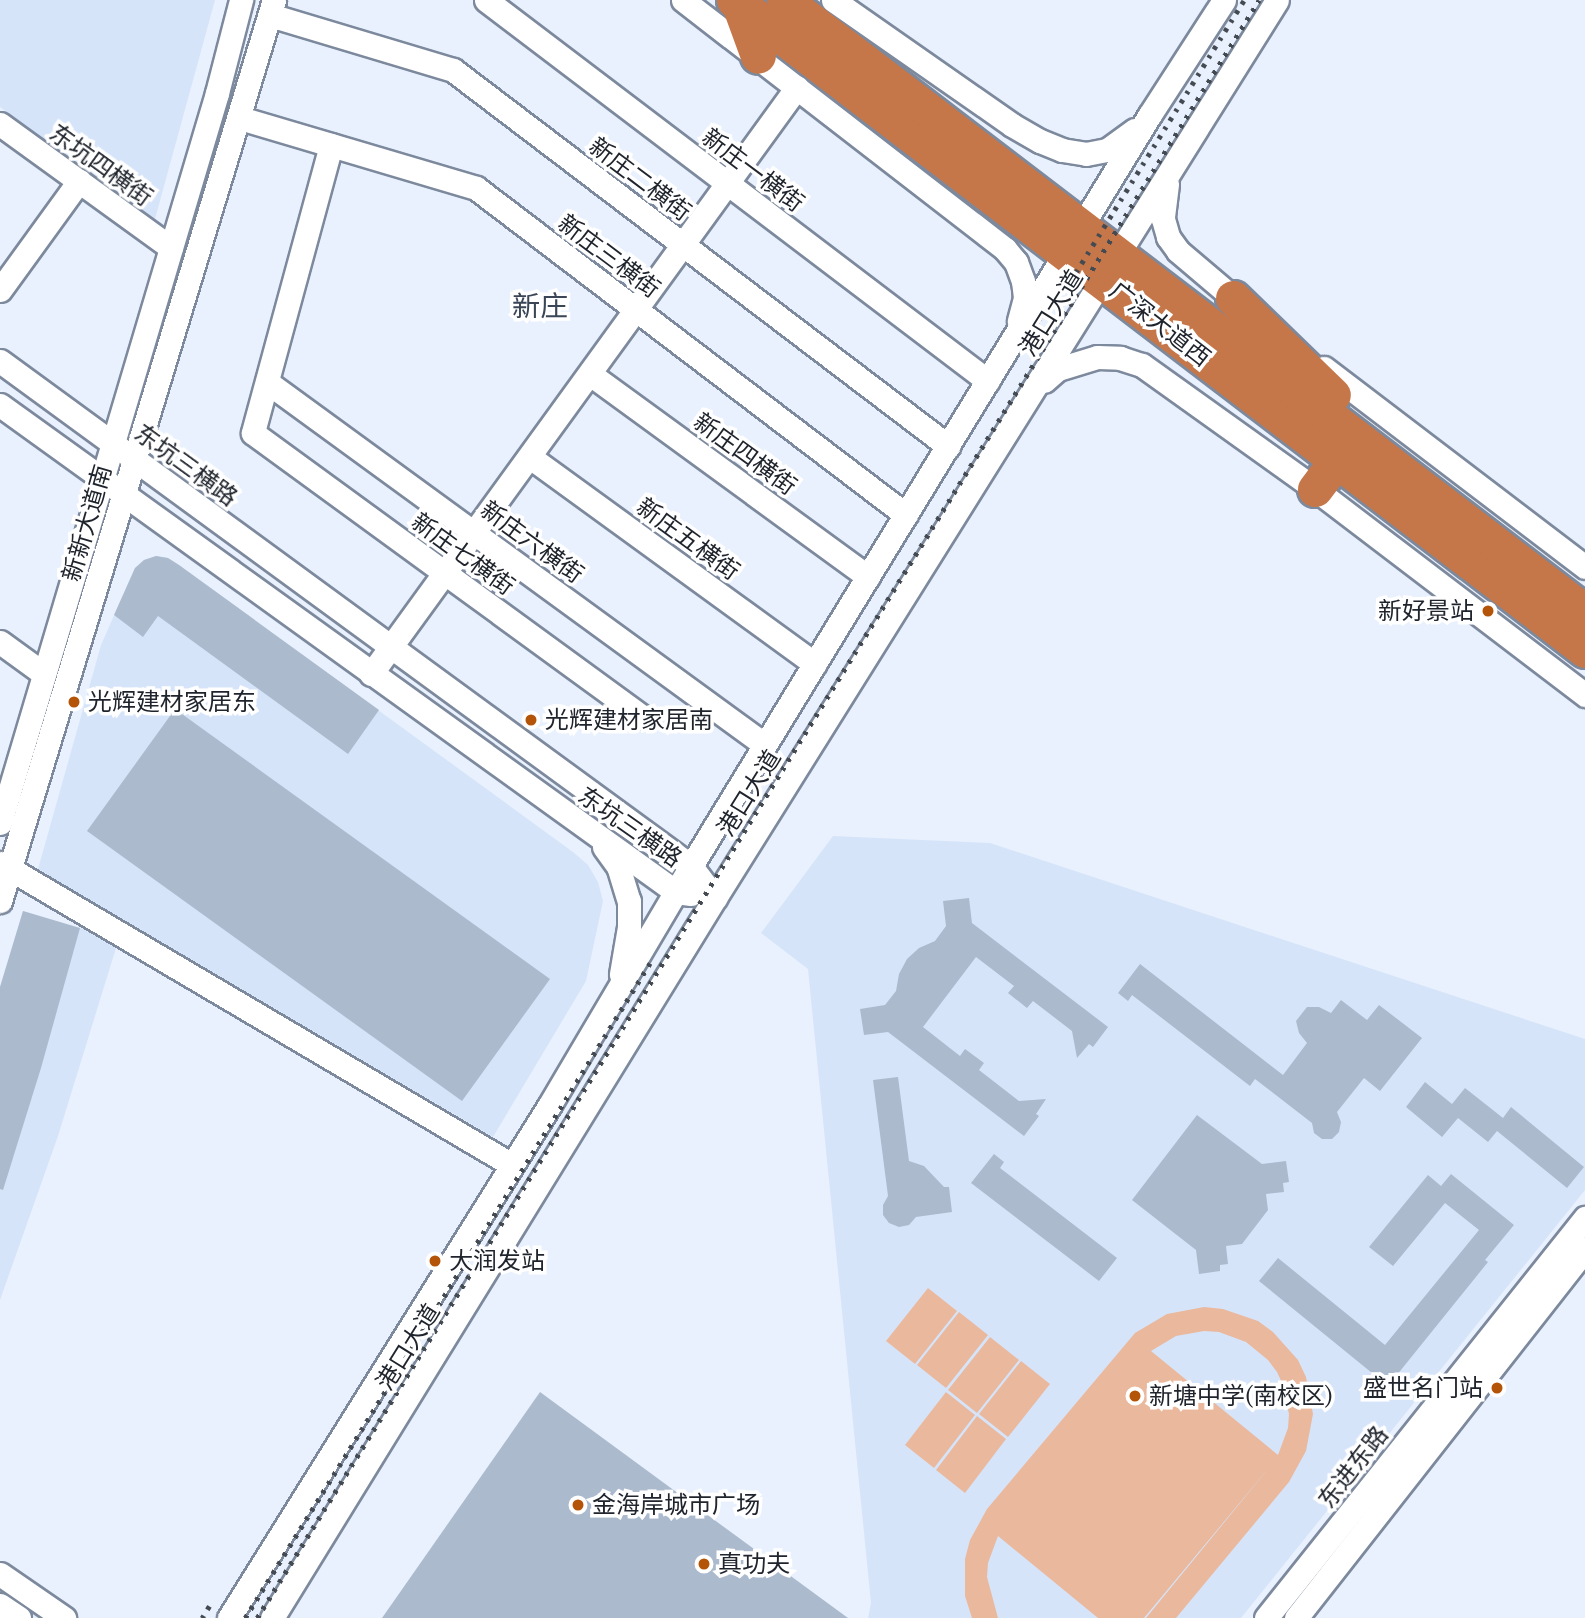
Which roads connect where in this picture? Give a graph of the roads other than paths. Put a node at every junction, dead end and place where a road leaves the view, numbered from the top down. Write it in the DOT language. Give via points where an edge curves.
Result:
graph roads {
  1 [pos="241,0"];
  2 [pos="486,0"];
  3 [pos="683,0"];
  4 [pos="785,0"];
  5 [pos="833,0"];
  6 [pos="1224,0"];
  7 [pos="1278,0"];
  8 [pos="737,2"];
  9 [pos="272,7"];
  10 [pos="758,56"];
  11 [pos="797,86"];
  12 [pos="1149,116"];
  13 [pos="240,118"];
  14 [pos="0,124"];
  15 [pos="331,145"];
  16 [pos="1171,167"];
  17 [pos="79,181"];
  18 [pos="728,184"];
  19 [pos="1075,238"];
  20 [pos="684,245"];
  21 [pos="171,248"];
  22 [pos="1111,266"];
  23 [pos="0,290"];
  24 [pos="1233,298"];
  25 [pos="636,310"];
  26 [pos="1012,341"];
  27 [pos="0,361"];
  28 [pos="590,374"];
  29 [pos="988,381"];
  30 [pos="267,382"];
  31 [pos="1036,387"];
  32 [pos="0,405"];
  33 [pos="112,443"];
  34 [pos="948,446"];
  35 [pos="530,457"];
  36 [pos="134,458"];
  37 [pos="1336,461"];
  38 [pos="1405,472"];
  39 [pos="101,480"];
  40 [pos="1315,489"];
  41 [pos="124,497"];
  42 [pos="906,515"];
  43 [pos="474,533"];
  44 [pos="1585,567"];
  45 [pos="445,573"];
  46 [pos="868,577"];
  47 [pos="1585,612"];
  48 [pos="0,642"];
  49 [pos="391,647"];
  50 [pos="1585,650"];
  51 [pos="815,664"];
  52 [pos="44,674"];
  53 [pos="372,674"];
  54 [pos="1585,695"];
  55 [pos="643,717"];
  56 [pos="765,745"];
  57 [pos="0,823"];
  58 [pos="594,833"];
  59 [pos="5,866"];
  60 [pos="691,866"];
  61 [pos="676,892"];
  62 [pos="715,898"];
  63 [pos="0,901"];
  64 [pos="618,989"];
  65 [pos="512,1165"];
  66 [pos="1585,1218"];
  67 [pos="1585,1250"];
  68 [pos="0,1574"];
  69 [pos="0,1605"];
  70 [pos="19,1618"];
  71 [pos="64,1618"];
  72 [pos="229,1618"];
  73 [pos="272,1618"];
  74 [pos="1266,1618"];
  75 [pos="1296,1618"];
  1 -- 21 [label="street, 新新大道南"];
  2 -- 18 [label="street, 新庄一横街"];
  3 -- 10 [label="street"];
  4 -- 19 [label="highway, 广深大道西"];
  5 -- 12 [label="street" via="1012,125 1062,150 1086,154 1107,150"];
  6 -- 12 [label="street, 港口大道"];
  7 -- 16 [label="street, 港口大道"];
  8 -- 10 [label="highway"];
  8 -- 19 [label="highway, 广深大道西"];
  9 -- 13 [label="street, 新新大道南"];
  9 -- 20 [label="street, 新庄二横街" via="453,70"];
  10 -- 11 [label="street"];
  11 -- 18 [label="street"];
  11 -- 26 [label="street" via="1016,262 1025,298"];
  12 -- 19 [label="street, 港口大道"];
  13 -- 15 [label="street, 新庄三横街"];
  13 -- 36 [label="street, 新新大道南"];
  14 -- 17 [label="street, 东坑四横街"];
  15 -- 25 [label="street, 新庄三横街" via="476,188"];
  15 -- 30 [label="street"];
  16 -- 22 [label="street, 港口大道"];
  16 -- 24 [label="street" via="1162,205 1168,237"];
  17 -- 21 [label="street, 东坑四横街"];
  17 -- 23 [label="street"];
  18 -- 20 [label="street"];
  18 -- 29 [label="street, 新庄一横街"];
  19 -- 22 [label="highway, 广深大道西"];
  19 -- 26 [label="street, 港口大道"];
  20 -- 25 [label="street"];
  20 -- 34 [label="street, 新庄二横街"];
  21 -- 33 [label="street, 新新大道南"];
  22 -- 31 [label="street, 港口大道"];
  22 -- 37 [label="highway, 广深大道西"];
  22 -- 38 [label="highway, 广深大道西"];
  24 -- 38 [label="highway"];
  24 -- 44 [label="street"];
  25 -- 28 [label="street"];
  25 -- 42 [label="street, 新庄三横街"];
  26 -- 29 [label="street, 港口大道"];
  27 -- 33 [label="street, 东坑三横路"];
  28 -- 35 [label="street"];
  28 -- 46 [label="street, 新庄四横街"];
  29 -- 34 [label="street, 港口大道"];
  30 -- 43 [label="street, 新庄六横街"];
  30 -- 45 [label="street, 新庄七横街" via="253,433"];
  31 -- 40 [label="street" via="1058,369 1097,357 1142,365"];
  31 -- 62 [label="street, 港口大道"];
  32 -- 39 [label="street, 东坑三横路"];
  33 -- 36 [label="street, 东坑三横路"];
  33 -- 39 [label="street, 新新大道南"];
  34 -- 42 [label="street, 港口大道"];
  35 -- 43 [label="street"];
  35 -- 51 [label="street, 新庄五横街"];
  36 -- 41 [label="street, 新新大道南"];
  36 -- 49 [label="street, 东坑三横路"];
  37 -- 40 [label="highway"];
  37 -- 50 [label="highway, 广深大道西"];
  38 -- 47 [label="highway, 广深大道西"];
  39 -- 41 [label="street, 东坑三横路"];
  39 -- 52 [label="street, 新新大道南"];
  40 -- 54 [label="street"];
  41 -- 53 [label="street, 东坑三横路"];
  41 -- 59 [label="street, 新新大道南"];
  42 -- 46 [label="street, 港口大道"];
  43 -- 45 [label="street"];
  43 -- 56 [label="street, 新庄六横街"];
  45 -- 49 [label="street"];
  45 -- 55 [label="street, 新庄七横街"];
  46 -- 51 [label="street, 港口大道"];
  48 -- 52 [label="street"];
  49 -- 53 [label="street"];
  49 -- 60 [label="street, 东坑三横路"];
  51 -- 56 [label="street, 港口大道"];
  52 -- 57 [label="street, 新新大道南"];
  53 -- 58 [label="street, 东坑三横路"];
  56 -- 60 [label="street, 港口大道"];
  58 -- 61 [label="street, 东坑三横路"];
  58 -- 64 [label="street" via="627,887 629,927"];
  59 -- 63 [label="street, 新新大道南"];
  59 -- 65 [label="street"];
  60 -- 61 [label="street, 港口大道"];
  60 -- 62 [label="street, 东坑三横路"];
  61 -- 62 [label="street, 东坑三横路"];
  61 -- 64 [label="street, 港口大道"];
  62 -- 73 [label="street, 港口大道"];
  64 -- 65 [label="street, 港口大道"];
  65 -- 72 [label="street, 港口大道"];
  66 -- 74 [label="street, 东进东路"];
  67 -- 75 [label="street, 东进东路"];
  68 -- 71 [label="street"];
  69 -- 70 [label="street"];
}
